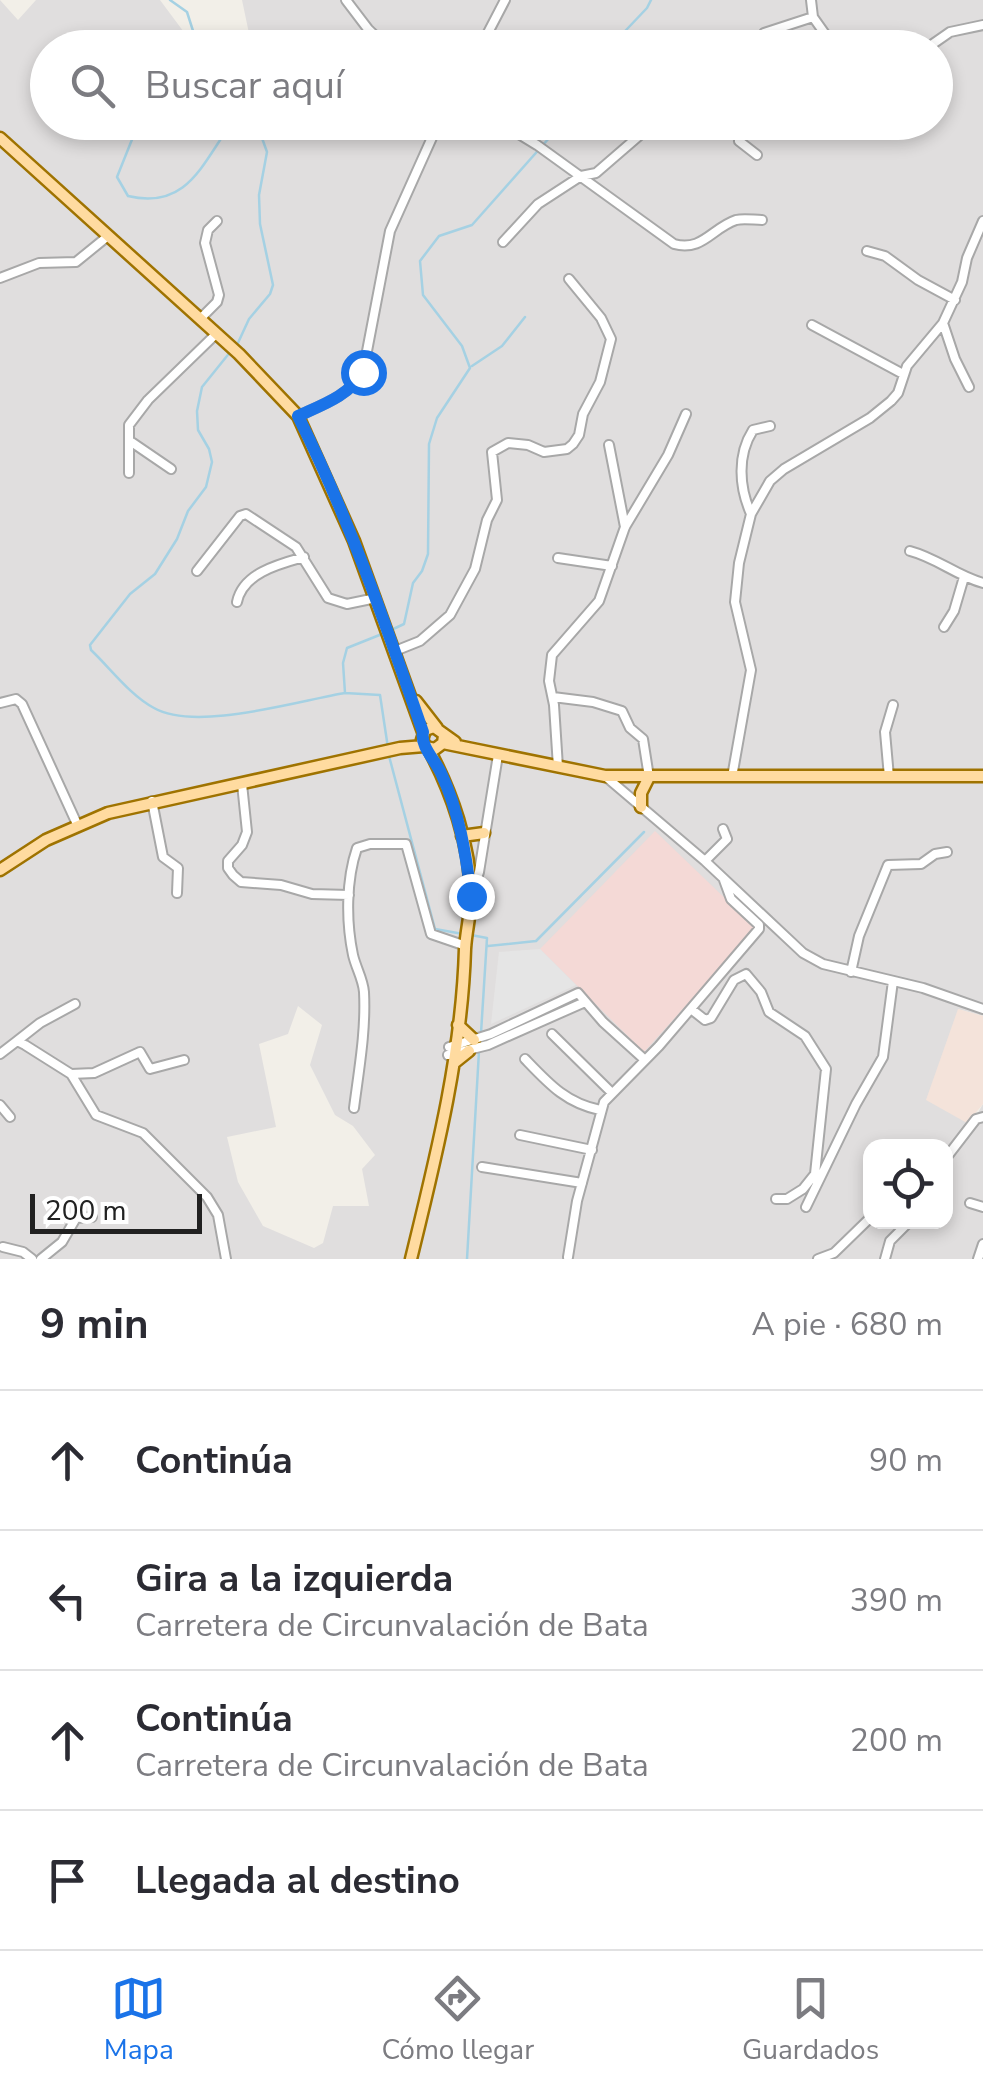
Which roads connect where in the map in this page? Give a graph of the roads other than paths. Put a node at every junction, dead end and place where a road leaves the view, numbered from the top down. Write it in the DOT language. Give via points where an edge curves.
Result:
graph roads {
  1 [pos="346,0"];
  2 [pos="505,0"];
  3 [pos="810,0"];
  4 [pos="813,17"];
  5 [pos="983,25"];
  6 [pos="370,30"];
  7 [pos="489,30"];
  8 [pos="776,30"];
  9 [pos="822,30"];
  10 [pos="953,31"];
  11 [pos="0,138"];
  12 [pos="431,140"];
  13 [pos="531,140"];
  14 [pos="634,140"];
  15 [pos="738,140"];
  16 [pos="757,155"];
  17 [pos="582,176"];
  18 [pos="218,220"];
  19 [pos="762,220"];
  20 [pos="983,221"];
  21 [pos="108,236"];
  22 [pos="502,242"];
  23 [pos="867,251"];
  24 [pos="0,278"];
  25 [pos="569,279"];
  26 [pos="954,300"];
  27 [pos="200,319"];
  28 [pos="943,323"];
  29 [pos="812,325"];
  30 [pos="216,334"];
  31 [pos="904,374"];
  32 [pos="969,387"];
  33 [pos="686,414"];
  34 [pos="298,416"];
  35 [pos="770,426"];
  36 [pos="130,442"];
  37 [pos="609,445"];
  38 [pos="129,459"];
  39 [pos="171,469"];
  40 [pos="750,514"];
  41 [pos="625,527"];
  42 [pos="910,551"];
  43 [pos="304,557"];
  44 [pos="558,558"];
  45 [pos="612,566"];
  46 [pos="197,571"];
  47 [pos="964,577"];
  48 [pos="983,583"];
  49 [pos="376,598"];
  50 [pos="238,602"];
  51 [pos="944,628"];
  52 [pos="393,645"];
  53 [pos="410,692"];
  54 [pos="553,698"];
  55 [pos="0,703"];
  56 [pos="892,705"];
  57 [pos="442,738"];
  58 [pos="424,740"];
  59 [pos="498,755"];
  60 [pos="558,767"];
  61 [pos="442,776"];
  62 [pos="605,776"];
  63 [pos="732,776"];
  64 [pos="889,776"];
  65 [pos="983,776"];
  66 [pos="649,777"];
  67 [pos="242,784"];
  68 [pos="152,801"];
  69 [pos="641,807"];
  70 [pos="77,824"];
  71 [pos="723,829"];
  72 [pos="484,833"];
  73 [pos="462,836"];
  74 [pos="947,852"];
  75 [pos="705,862"];
  76 [pos="1,866"];
  77 [pos="724,880"];
  78 [pos="178,893"];
  79 [pos="350,895"];
  80 [pos="471,896"];
  81 [pos="466,946"];
  82 [pos="851,972"];
  83 [pos="893,981"];
  84 [pos="585,1002"];
  85 [pos="75,1004"];
  86 [pos="692,1009"];
  87 [pos="983,1009"];
  88 [pos="458,1025"];
  89 [pos="552,1034"];
  90 [pos="18,1041"];
  91 [pos="473,1045"];
  92 [pos="452,1053"];
  93 [pos="0,1054"];
  94 [pos="184,1060"];
  95 [pos="525,1060"];
  96 [pos="646,1060"];
  97 [pos="71,1074"];
  98 [pos="612,1093"];
  99 [pos="0,1105"];
  100 [pos="354,1108"];
  101 [pos="600,1110"];
  102 [pos="10,1117"];
  103 [pos="983,1117"];
  104 [pos="520,1135"];
  105 [pos="953,1149"];
  106 [pos="592,1150"];
  107 [pos="482,1167"];
  108 [pos="582,1183"];
  109 [pos="776,1199"];
  110 [pos="970,1203"];
  111 [pos="983,1206"];
  112 [pos="806,1208"];
  113 [pos="92,1218"];
  114 [pos="863,1225"];
  115 [pos="901,1229"];
  116 [pos="983,1244"];
  117 [pos="1,1246"];
  118 [pos="568,1258"];
  119 [pos="8,1259"];
  120 [pos="32,1259"];
  121 [pos="41,1259"];
  122 [pos="226,1259"];
  123 [pos="411,1259"];
  124 [pos="818,1259"];
  125 [pos="885,1259"];
  126 [pos="978,1259"];
  1 -- 6 [label="street"];
  2 -- 7 [label="street"];
  3 -- 4 [label="street"];
  4 -- 8 [label="street"];
  4 -- 9 [label="street"];
  5 -- 10 [label="street"];
  11 -- 21 [label="main road"];
  12 -- 34 [label="street" via="390,232 363,372 343,394"];
  13 -- 17 [label="street"];
  14 -- 17 [label="street" via="596,173"];
  15 -- 16 [label="street"];
  17 -- 19 [label="street" via="686,247 735,220"];
  17 -- 22 [label="street" via="538,204"];
  18 -- 27 [label="street" via="205,243 220,294"];
  20 -- 26 [label="street"];
  21 -- 24 [label="street" via="76,262 39,262"];
  21 -- 27 [label="main road"];
  23 -- 26 [label="street"];
  25 -- 52 [label="street" via="611,338 579,435 567,449 544,452 517,442 492,452 497,500 475,570 450,615 420,641"];
  26 -- 28 [label="street"];
  27 -- 30 [label="main road"];
  28 -- 31 [label="street"];
  28 -- 32 [label="street"];
  29 -- 31 [label="street"];
  30 -- 34 [label="main road"];
  30 -- 36 [label="street" via="140,410 129,425"];
  31 -- 40 [label="street" via="898,394 870,418 770,481"];
  33 -- 41 [label="street"];
  34 -- 49 [label="main road"];
  35 -- 40 [label="street" via="753,430 742,463"];
  36 -- 38 [label="street" via="129,472"];
  36 -- 39 [label="street"];
  37 -- 41 [label="street"];
  40 -- 63 [label="street" via="735,602 751,670"];
  41 -- 45 [label="street"];
  42 -- 47 [label="street"];
  43 -- 46 [label="street" via="246,514"];
  43 -- 49 [label="street" via="334,602"];
  43 -- 50 [label="street" via="254,577"];
  44 -- 45 [label="street"];
  45 -- 54 [label="street" via="599,602 552,655"];
  47 -- 48 [label="street"];
  47 -- 51 [label="street"];
  49 -- 52 [label="main road"];
  52 -- 53 [label="main road"];
  53 -- 57 [label="main road"];
  53 -- 58 [label="main road"];
  54 -- 60 [label="street"];
  54 -- 66 [label="street" via="622,711 644,742"];
  55 -- 70 [label="street" via="21,702"];
  56 -- 64 [label="street" via="884,732"];
  57 -- 58 [label="main road"];
  57 -- 58 [label="main road" via="431,727"];
  57 -- 59 [label="main road"];
  57 -- 61 [label="main road"];
  58 -- 61 [label="main road"];
  58 -- 67 [label="main road"];
  59 -- 60 [label="main road"];
  59 -- 72 [label="street"];
  60 -- 62 [label="main road"];
  61 -- 73 [label="main road"];
  62 -- 66 [label="main road"];
  62 -- 69 [label="street"];
  63 -- 64 [label="main road"];
  63 -- 66 [label="main road"];
  64 -- 65 [label="main road"];
  66 -- 69 [label="main road"];
  67 -- 68 [label="main road"];
  67 -- 79 [label="street" via="247,832 228,861 233,875 241,882"];
  68 -- 70 [label="main road"];
  68 -- 78 [label="street" via="163,858 178,868"];
  69 -- 75 [label="street"];
  70 -- 76 [label="main road"];
  71 -- 75 [label="street" via="727,840"];
  72 -- 73 [label="main road"];
  72 -- 80 [label="street"];
  73 -- 80 [label="main road"];
  74 -- 82 [label="street" via="921,864 888,865"];
  75 -- 77 [label="street"];
  77 -- 82 [label="street" via="803,952"];
  77 -- 86 [label="street" via="731,899 759,930"];
  79 -- 81 [label="street" via="357,848 406,844 431,934"];
  79 -- 100 [label="street" via="349,931 364,985 365,1021"];
  80 -- 81 [label="main road"];
  81 -- 88 [label="main road"];
  81 -- 92 [label="main road"];
  82 -- 83 [label="street"];
  83 -- 87 [label="street"];
  83 -- 112 [label="street" via="884,1057"];
  84 -- 91 [label="street" via="488,1045"];
  84 -- 91 [label="street" via="574,994"];
  84 -- 96 [label="street"];
  85 -- 90 [label="street"];
  86 -- 96 [label="street"];
  86 -- 109 [label="street" via="712,1018 734,980 746,974 768,1012 805,1036 826,1070 815,1174 802,1189"];
  88 -- 91 [label="main road"];
  88 -- 92 [label="main road"];
  89 -- 98 [label="street"];
  90 -- 93 [label="street"];
  90 -- 97 [label="street"];
  91 -- 92 [label="main road"];
  91 -- 92 [label="street"];
  92 -- 123 [label="main road"];
  94 -- 97 [label="street" via="150,1070 140,1052 94,1073"];
  95 -- 101 [label="street" via="567,1099"];
  96 -- 98 [label="street"];
  97 -- 122 [label="street" via="96,1114 142,1133 207,1197 218,1215"];
  98 -- 101 [label="street"];
  99 -- 102 [label="street"];
  101 -- 106 [label="street"];
  103 -- 105 [label="street"];
  104 -- 106 [label="street"];
  106 -- 108 [label="street"];
  107 -- 108 [label="street"];
  108 -- 118 [label="street"];
  110 -- 111 [label="street"];
  113 -- 121 [label="street" via="76,1218"];
  114 -- 124 [label="street"];
  115 -- 125 [label="street"];
  116 -- 126 [label="street"];
  117 -- 119 [label="street"];
  117 -- 120 [label="street"];
}
